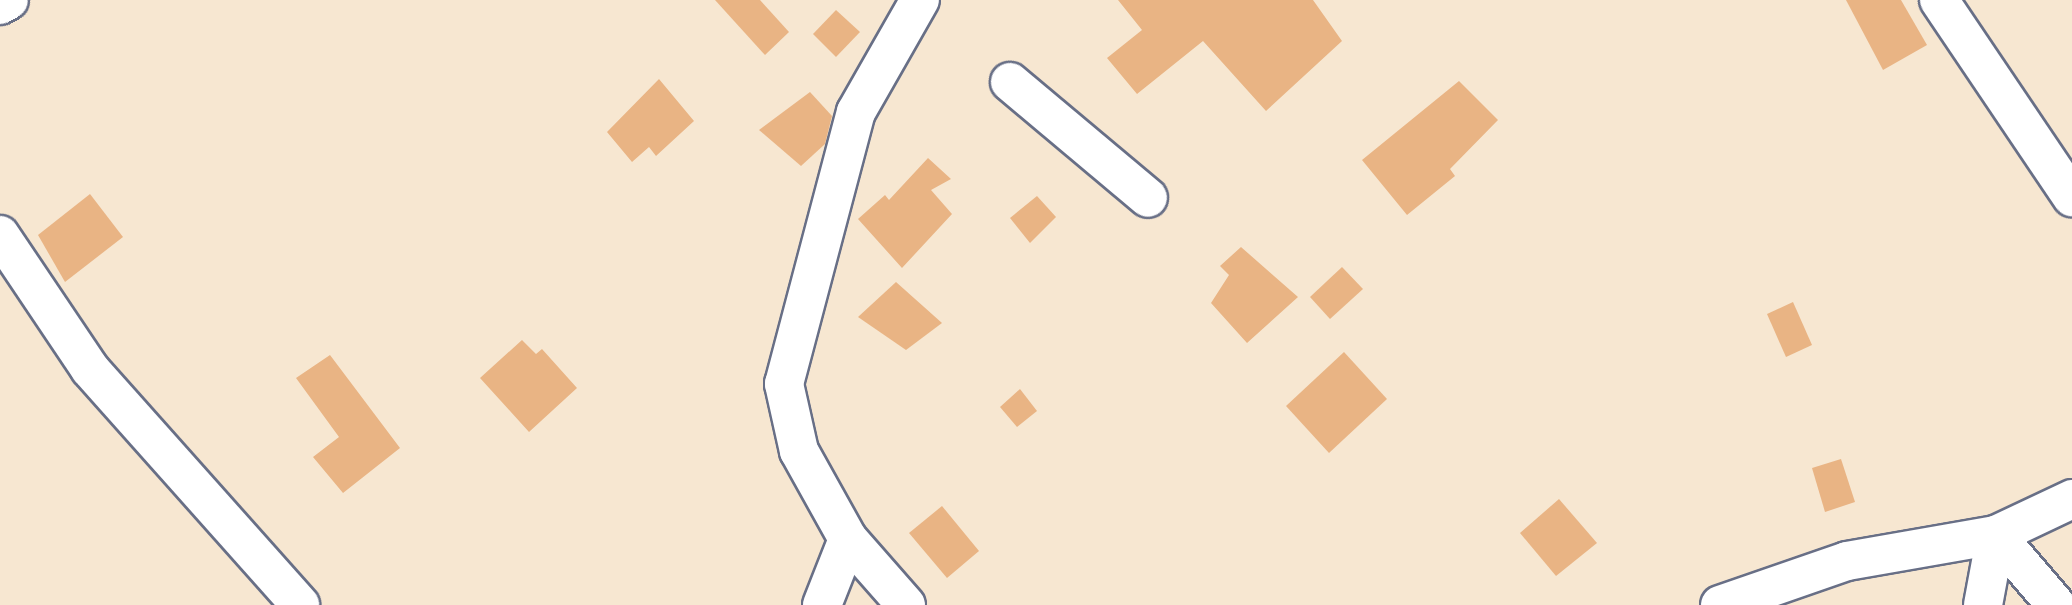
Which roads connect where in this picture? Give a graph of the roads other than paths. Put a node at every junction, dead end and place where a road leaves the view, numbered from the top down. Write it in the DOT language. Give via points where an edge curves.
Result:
graph roads {
  1 [pos="9,0"];
  2 [pos="920,0"];
  3 [pos="1939,0"];
  4 [pos="0,5"];
  5 [pos="1010,82"];
  6 [pos="2072,197"];
  7 [pos="1148,198"];
  8 [pos="0,235"];
  9 [pos="2072,499"];
  10 [pos="1996,535"];
  11 [pos="848,539"];
  12 [pos="1776,594"];
  13 [pos="300,605"];
  14 [pos="822,605"];
  15 [pos="906,605"];
  16 [pos="1720,605"];
  17 [pos="1983,605"];
  18 [pos="2056,605"];
  1 -- 4 [label="street"];
  2 -- 11 [label="street" via="856,112 784,384 799,451"];
  3 -- 6 [label="street"];
  5 -- 7 [label="street"];
  8 -- 13 [label="street" via="90,369"];
  9 -- 10 [label="street"];
  10 -- 12 [label="street" via="1847,561"];
  10 -- 17 [label="street"];
  10 -- 18 [label="street"];
  11 -- 14 [label="street"];
  11 -- 15 [label="street"];
  12 -- 16 [label="street"];
}
